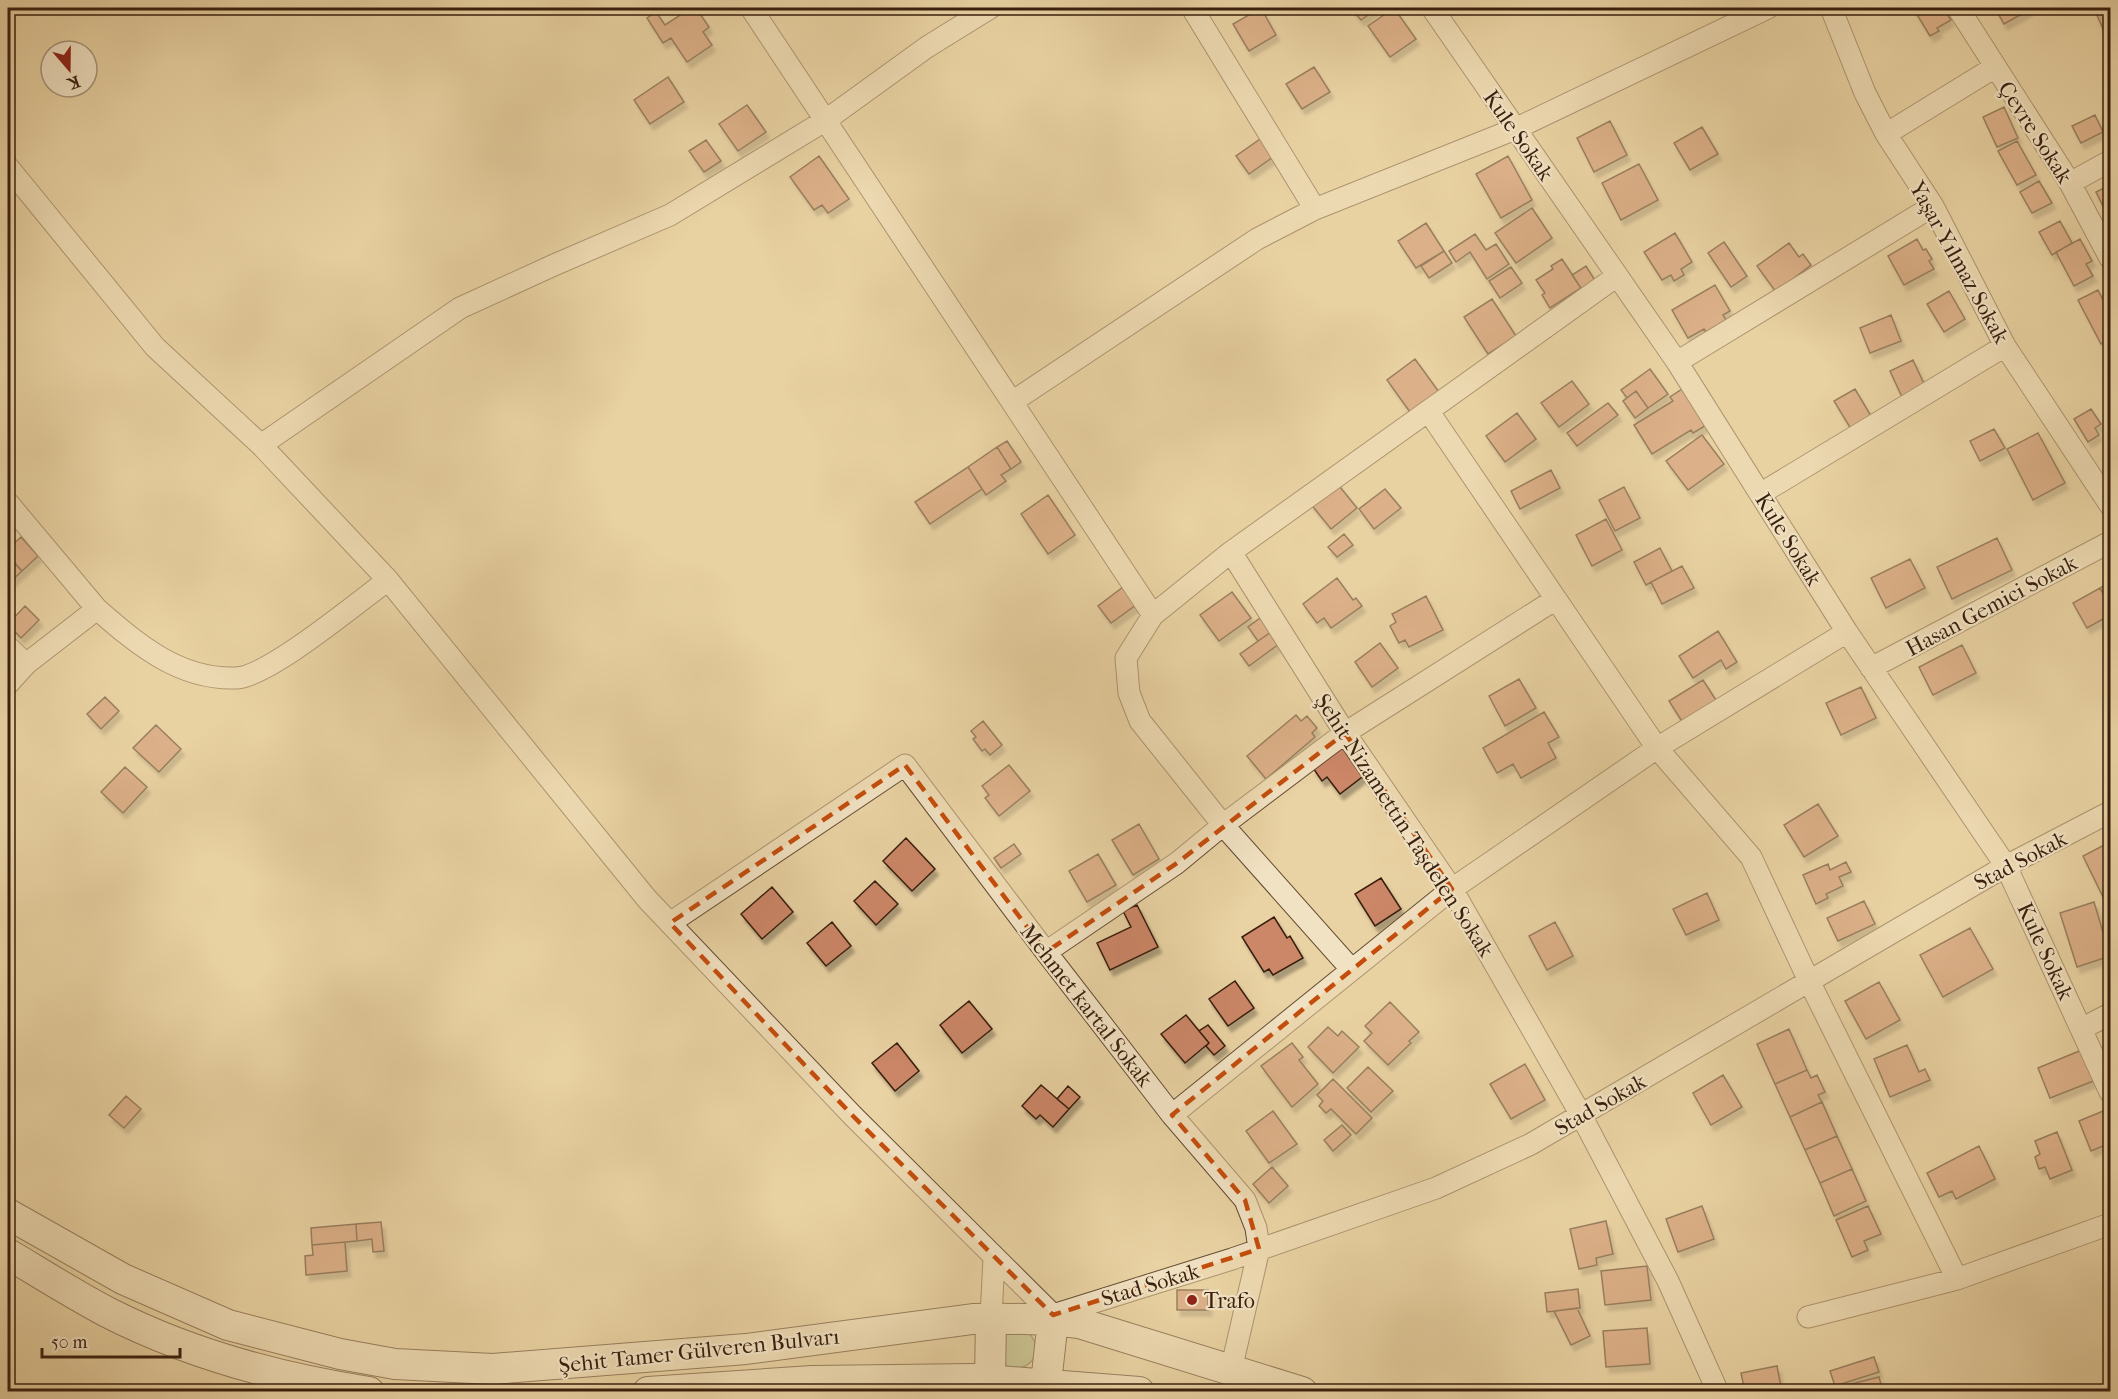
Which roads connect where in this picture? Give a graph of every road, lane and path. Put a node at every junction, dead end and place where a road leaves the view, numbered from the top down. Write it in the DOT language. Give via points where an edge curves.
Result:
graph roads {
  1 [pos="751,8"];
  2 [pos="990,8"];
  3 [pos="1192,8"];
  4 [pos="1432,8"];
  5 [pos="1768,8"];
  6 [pos="1831,8"];
  7 [pos="1958,8"];
  8 [pos="1995,67"];
  9 [pos="826,120"];
  10 [pos="1515,129"];
  11 [pos="1886,134"];
  12 [pos="2110,161"];
  13 [pos="8,167"];
  14 [pos="2070,183"];
  15 [pos="1933,206"];
  16 [pos="1315,209"];
  17 [pos="2110,258"];
  18 [pos="1617,276"];
  19 [pos="2005,346"];
  20 [pos="1677,362"];
  21 [pos="1012,402"];
  22 [pos="1429,412"];
  23 [pos="261,445"];
  24 [pos="1760,494"];
  25 [pos="8,503"];
  26 [pos="2110,505"];
  27 [pos="2110,542"];
  28 [pos="1231,552"];
  29 [pos="388,580"];
  30 [pos="1556,599"];
  31 [pos="97,609"];
  32 [pos="1153,615"];
  33 [pos="1847,632"];
  34 [pos="8,647"];
  35 [pos="26,664"];
  36 [pos="1871,668"];
  37 [pos="8,684"];
  38 [pos="1345,733"];
  39 [pos="1657,748"];
  40 [pos="2110,812"];
  41 [pos="1223,825"];
  42 [pos="2006,866"];
  43 [pos="1452,889"];
  44 [pos="670,923"];
  45 [pos="1046,952"];
  46 [pos="1352,970"];
  47 [pos="1809,981"];
  48 [pos="2110,1014"];
  49 [pos="2082,1028"];
  50 [pos="2110,1092"];
  51 [pos="1172,1115"];
  52 [pos="1581,1115"];
  53 [pos="8,1214"];
  54 [pos="2110,1224"];
  55 [pos="1258,1249"];
  56 [pos="8,1254"];
  57 [pos="994,1257"];
  58 [pos="1957,1279"];
  59 [pos="1053,1317"];
  60 [pos="1808,1317"];
  61 [pos="991,1318"];
  62 [pos="1231,1370"];
  63 [pos="990,1380"];
  64 [pos="1046,1383"];
  65 [pos="369,1392"];
  66 [pos="648,1392"];
  67 [pos="1139,1392"];
  68 [pos="1302,1392"];
  69 [pos="1718,1392"];
  1 -- 9 [label="street"];
  2 -- 9 [label="street" via="927,47"];
  3 -- 16 [label="street"];
  4 -- 10 [label="street, Kule Sokak"];
  5 -- 10 [label="street"];
  6 -- 11 [label="street, Yaşar Yılmaz Sokak"];
  7 -- 8 [label="street, Çevre Sokak"];
  8 -- 11 [label="street"];
  8 -- 14 [label="street, Çevre Sokak"];
  9 -- 21 [label="street"];
  9 -- 23 [label="street" via="670,215 460,308"];
  10 -- 16 [label="street"];
  10 -- 18 [label="street, Kule Sokak"];
  11 -- 15 [label="street, Yaşar Yılmaz Sokak"];
  12 -- 14 [label="street"];
  13 -- 23 [label="street" via="155,347"];
  14 -- 17 [label="street, Çevre Sokak"];
  15 -- 19 [label="street, Yaşar Yılmaz Sokak"];
  15 -- 20 [label="street"];
  16 -- 21 [label="street" via="1257,239"];
  18 -- 20 [label="street, Kule Sokak"];
  18 -- 22 [label="street"];
  19 -- 24 [label="street"];
  19 -- 26 [label="street, Yaşar Yılmaz Sokak"];
  20 -- 24 [label="street, Kule Sokak"];
  21 -- 32 [label="street"];
  22 -- 28 [label="street"];
  22 -- 30 [label="street"];
  23 -- 29 [label="street"];
  24 -- 33 [label="street, Kule Sokak"];
  25 -- 31 [label="street"];
  27 -- 36 [label="street, Hasan Gemici Sokak"];
  28 -- 32 [label="street"];
  28 -- 38 [label="street, Şehit Nizamettin Taşdelen Sokak"];
  29 -- 31 [label="street" via="264,670 237,679 193,674 163,660"];
  29 -- 44 [label="street"];
  30 -- 38 [label="street"];
  30 -- 39 [label="street"];
  31 -- 35 [label="street"];
  32 -- 41 [label="street" via="1126,658 1129,693 1140,721"];
  33 -- 36 [label="street, Kule Sokak"];
  33 -- 39 [label="street"];
  34 -- 35 [label="street"];
  35 -- 37 [label="street"];
  36 -- 42 [label="street, Kule Sokak"];
  38 -- 41 [label="street"];
  38 -- 43 [label="street, Şehit Nizamettin Taşdelen Sokak"];
  39 -- 43 [label="street"];
  39 -- 47 [label="street" via="1751,857"];
  40 -- 42 [label="street, Stad Sokak"];
  41 -- 45 [label="street" via="1177,862"];
  41 -- 46 [label="street"];
  42 -- 47 [label="street, Stad Sokak"];
  42 -- 49 [label="street, Kule Sokak"];
  43 -- 46 [label="street"];
  43 -- 52 [label="street, Şehit Nizamettin Taşdelen Sokak"];
  44 -- 45 [label="street, Mehmet kartal Sokak" via="905,765"];
  44 -- 57 [label="street" via="853,1116"];
  45 -- 51 [label="street, Mehmet kartal Sokak"];
  46 -- 51 [label="street"];
  47 -- 52 [label="street, Stad Sokak"];
  47 -- 58 [label="street"];
  48 -- 49 [label="street"];
  49 -- 50 [label="street, Kule Sokak"];
  51 -- 55 [label="street, Mehmet kartal Sokak" via="1245,1200 1256,1228"];
  52 -- 55 [label="street, Stad Sokak" via="1531,1144 1436,1188"];
  52 -- 69 [label="street, Şehit Nizamettin Taşdelen Sokak" via="1668,1281"];
  53 -- 61 [label="main road, Şehit Tamer Gülveren Bulvarı" via="123,1280 228,1325 395,1364 493,1369 746,1349"];
  54 -- 58 [label="street"];
  55 -- 59 [label="street, Stad Sokak"];
  55 -- 62 [label="street"];
  56 -- 65 [label="main road" via="107,1312 164,1338 225,1360"];
  57 -- 59 [label="street"];
  57 -- 61 [label="street"];
  58 -- 60 [label="street"];
  59 -- 61 [label="main road, Şehit Tamer Gülveren Bulvarı"];
  59 -- 62 [label="main road, Şehit Tamer Gülveren Bulvarı"];
  59 -- 64 [label="main road"];
  61 -- 63 [label="main road"];
  62 -- 68 [label="main road, Şehit Tamer Gülveren Bulvarı"];
  63 -- 64 [label="main road, Şehit Tamer Gülveren Bulvarı"];
  63 -- 66 [label="main road, Şehit Tamer Gülveren Bulvarı" via="812,1381"];
  64 -- 67 [label="main road, Şehit Tamer Gülveren Bulvarı"];
}
